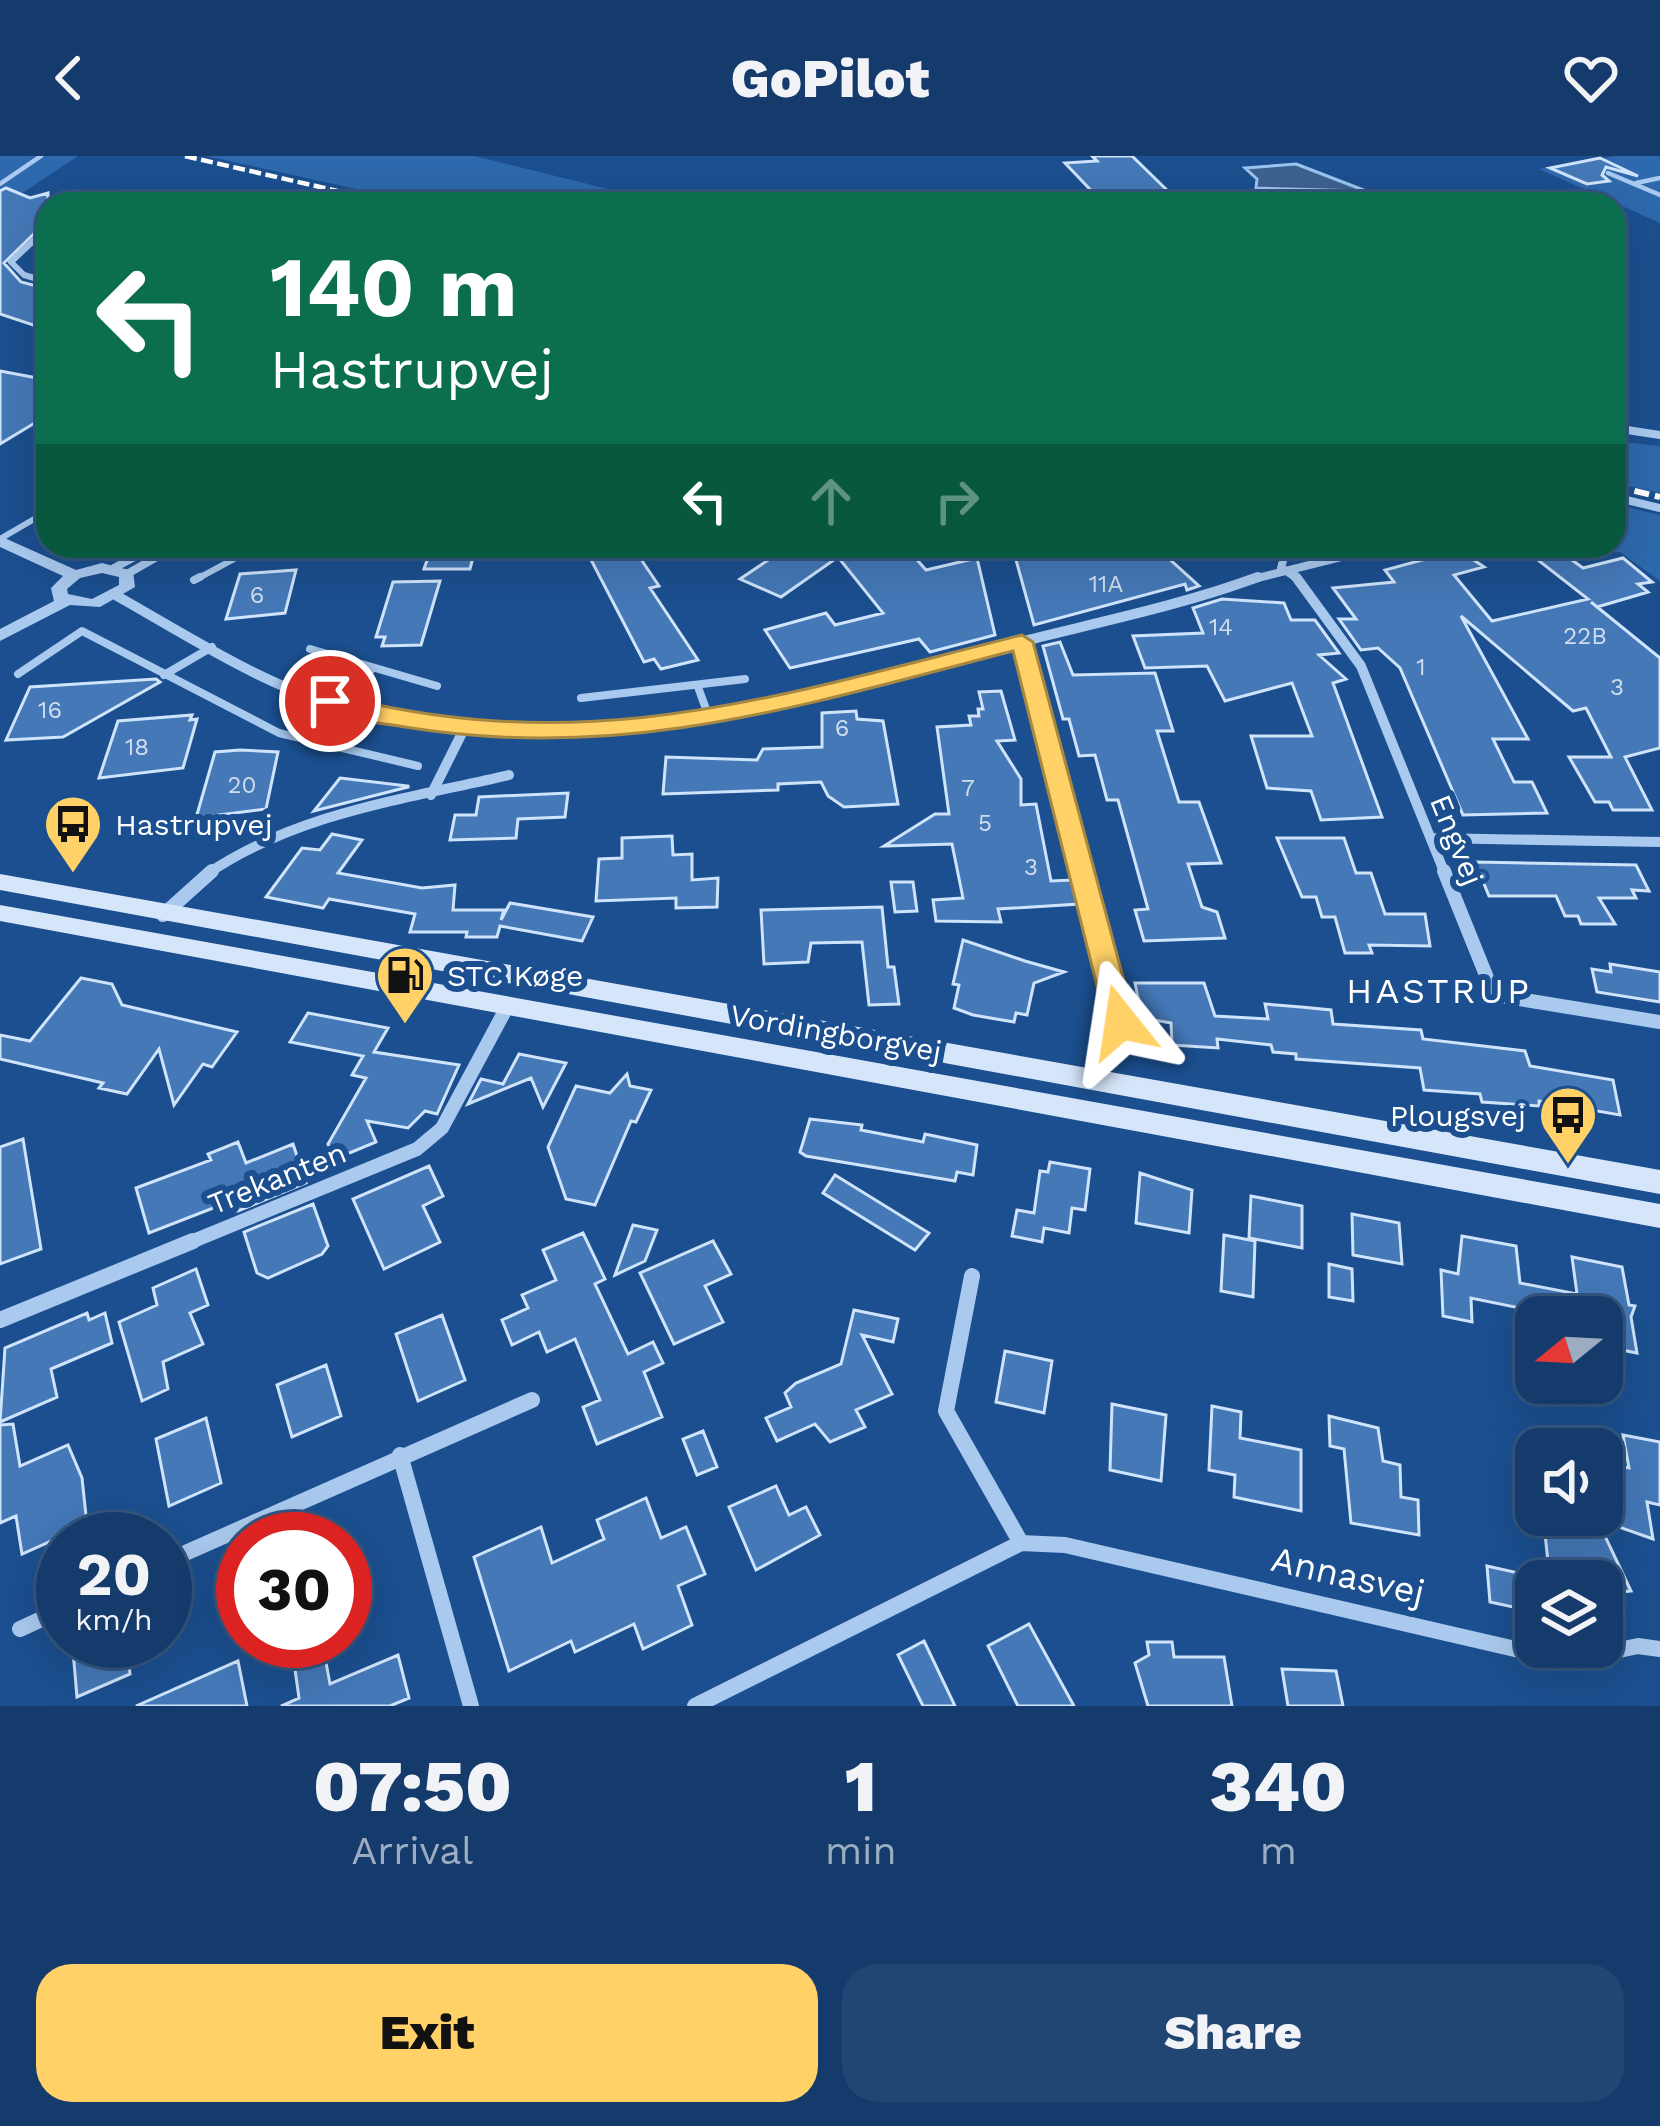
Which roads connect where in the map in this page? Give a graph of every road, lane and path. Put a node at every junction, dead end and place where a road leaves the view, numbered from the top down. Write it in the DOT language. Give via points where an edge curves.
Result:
graph roads {
  1 [pos="41,156"];
  2 [pos="1608,172"];
  3 [pos="1660,178"];
  4 [pos="0,184"];
  5 [pos="1633,184"];
  6 [pos="1660,195"];
  7 [pos="36,238"];
  8 [pos="36,278"];
  9 [pos="1626,430"];
  10 [pos="1660,435"];
  11 [pos="1626,500"];
  12 [pos="1660,508"];
  13 [pos="36,518"];
  14 [pos="0,540"];
  15 [pos="36,557"];
  16 [pos="38,558"];
  17 [pos="139,558"];
  18 [pos="150,558"];
  19 [pos="235,558"];
  20 [pos="1284,558"];
  21 [pos="1328,558"];
  22 [pos="1281,568"];
  23 [pos="121,571"];
  24 [pos="74,575"];
  25 [pos="194,580"];
  26 [pos="117,596"];
  27 [pos="65,601"];
  28 [pos="0,637"];
  29 [pos="1022,642"];
  30 [pos="212,647"];
  31 [pos="310,650"];
  32 [pos="371,670"];
  33 [pos="18,674"];
  34 [pos="164,675"];
  35 [pos="745,679"];
  36 [pos="437,686"];
  37 [pos="698,687"];
  38 [pos="581,698"];
  39 [pos="330,701"];
  40 [pos="710,720"];
  41 [pos="464,729"];
  42 [pos="418,766"];
  43 [pos="508,775"];
  44 [pos="431,795"];
  45 [pos="1431,838"];
  46 [pos="1660,842"];
  47 [pos="0,882"];
  48 [pos="0,914"];
  49 [pos="163,915"];
  50 [pos="507,1007"];
  51 [pos="1121,1022"];
  52 [pos="1660,1022"];
  53 [pos="1660,1182"];
  54 [pos="1660,1216"];
  55 [pos="972,1276"];
  56 [pos="0,1320"];
  57 [pos="532,1400"];
  58 [pos="400,1455"];
  59 [pos="1021,1544"];
  60 [pos="192,1550"];
  61 [pos="36,1622"];
  62 [pos="20,1629"];
  63 [pos="1660,1648"];
  64 [pos="471,1706"];
  65 [pos="695,1706"];
  1 -- 4 [label="lane"];
  2 -- 5 [label="lane"];
  3 -- 5 [label="lane"];
  5 -- 6 [label="lane"];
  7 -- 8 [label="street" via="11,262"];
  9 -- 10 [label="street"];
  11 -- 12 [label="street"];
  13 -- 14 [label="lane"];
  14 -- 15 [label="street"];
  16 -- 24 [label="street"];
  17 -- 23 [label="street"];
  18 -- 23 [label="street"];
  19 -- 25 [label="lane"];
  20 -- 22 [label="street"];
  21 -- 22 [label="street"];
  22 -- 29 [label="street"];
  22 -- 45 [label="street, Engvej" via="1296,576 1361,666"];
  23 -- 24 [label="street"];
  23 -- 26 [label="street" via="129,584"];
  24 -- 27 [label="street" via="59,588"];
  26 -- 27 [label="street"];
  26 -- 30 [label="street"];
  27 -- 28 [label="street"];
  29 -- 40 [label="street"];
  29 -- 51 [label="street"];
  30 -- 34 [label="lane"];
  30 -- 39 [label="street"];
  31 -- 32 [label="lane"];
  32 -- 36 [label="lane"];
  32 -- 39 [label="lane"];
  33 -- 34 [label="lane" via="82,632"];
  34 -- 42 [label="lane" via="279,733"];
  35 -- 37 [label="lane"];
  37 -- 38 [label="lane"];
  37 -- 40 [label="lane"];
  39 -- 41 [label="street"];
  40 -- 41 [label="street" via="593,733"];
  41 -- 44 [label="street"];
  43 -- 44 [label="street"];
  44 -- 49 [label="street" via="271,838 218,862"];
  45 -- 46 [label="street"];
  45 -- 52 [label="street, Engvej" via="1494,995"];
  47 -- 49 [label="main road, Vordingborgvej"];
  48 -- 50 [label="main road, Vordingborgvej"];
  49 -- 53 [label="main road, Vordingborgvej"];
  50 -- 54 [label="main road, Vordingborgvej"];
  50 -- 56 [label="street, Trekanten" via="442,1127 418,1149"];
  55 -- 59 [label="street" via="946,1411"];
  57 -- 58 [label="street"];
  58 -- 60 [label="street"];
  58 -- 64 [label="street"];
  59 -- 63 [label="street, Annasvej" via="1065,1545 1567,1661"];
  59 -- 65 [label="street"];
  61 -- 62 [label="street"];
}
